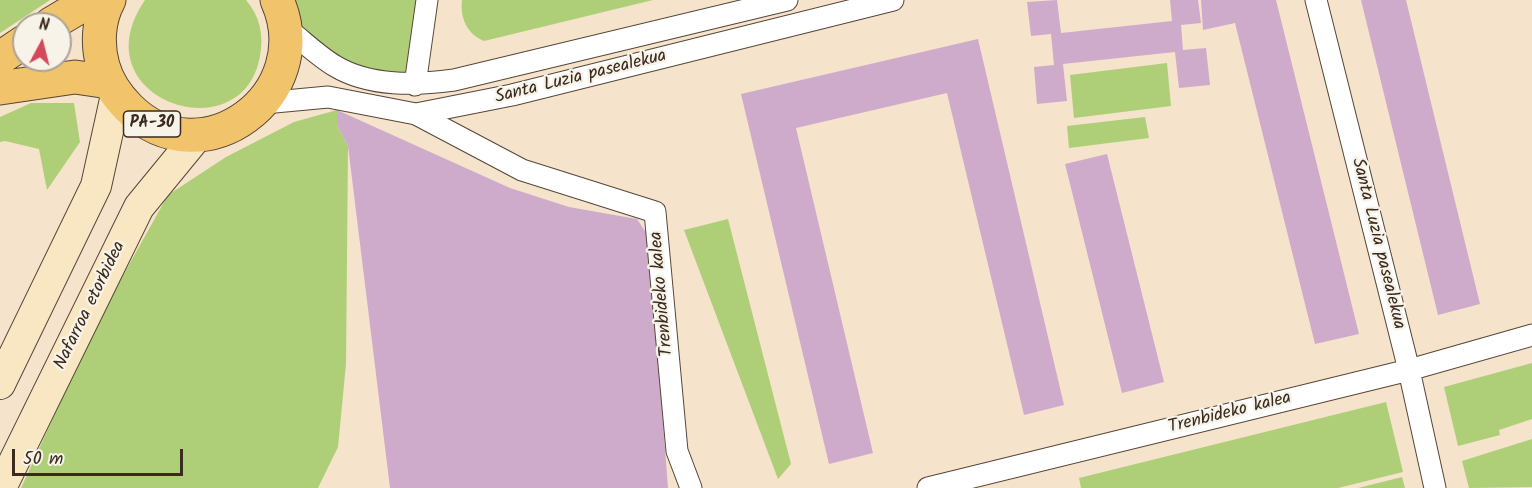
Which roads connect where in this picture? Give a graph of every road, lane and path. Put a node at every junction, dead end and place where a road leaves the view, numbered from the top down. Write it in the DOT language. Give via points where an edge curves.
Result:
graph roads {
  1 [pos="91,0"];
  2 [pos="109,0"];
  3 [pos="427,0"];
  4 [pos="787,0"];
  5 [pos="893,0"];
  6 [pos="1316,0"];
  7 [pos="71,12"];
  8 [pos="282,14"];
  9 [pos="415,85"];
  10 [pos="0,88"];
  11 [pos="113,88"];
  12 [pos="264,103"];
  13 [pos="416,114"];
  14 [pos="198,135"];
  15 [pos="1532,335"];
  16 [pos="1408,370"];
  17 [pos="0,384"];
  18 [pos="1,488"];
  19 [pos="691,488"];
  20 [pos="927,488"];
  21 [pos="1435,488"];
  1 -- 7 [label="highway"];
  2 -- 11 [label="highway, PA-30" via="99,32 100,54"];
  3 -- 9 [label="street"];
  4 -- 9 [label="street, Santa Luzia pasealekua" via="454,80"];
  5 -- 13 [label="street, Santa Luzia pasealekua" via="513,96"];
  6 -- 16 [label="street, Santa Luzia pasealekua"];
  8 -- 9 [label="street, Santa Luzia pasealekua" via="335,66 378,81"];
  8 -- 12 [label="highway, PA-30" via="286,55 279,80"];
  10 -- 11 [label="highway" via="75,77"];
  11 -- 14 [label="highway, PA-30" via="138,117 166,131"];
  11 -- 17 [label="main road" via="96,186"];
  12 -- 13 [label="street, Santa Luzia pasealekua" via="328,97"];
  12 -- 14 [label="highway, PA-30" via="238,123"];
  13 -- 19 [label="street, Trenbideko kalea" via="522,170 655,212 677,451"];
  14 -- 18 [label="main road, Nafarroa etorbidea" via="139,207"];
  15 -- 16 [label="street, Trenbideko kalea"];
  16 -- 20 [label="street, Trenbideko kalea"];
  16 -- 21 [label="street, Santa Luzia pasealekua"];
}
